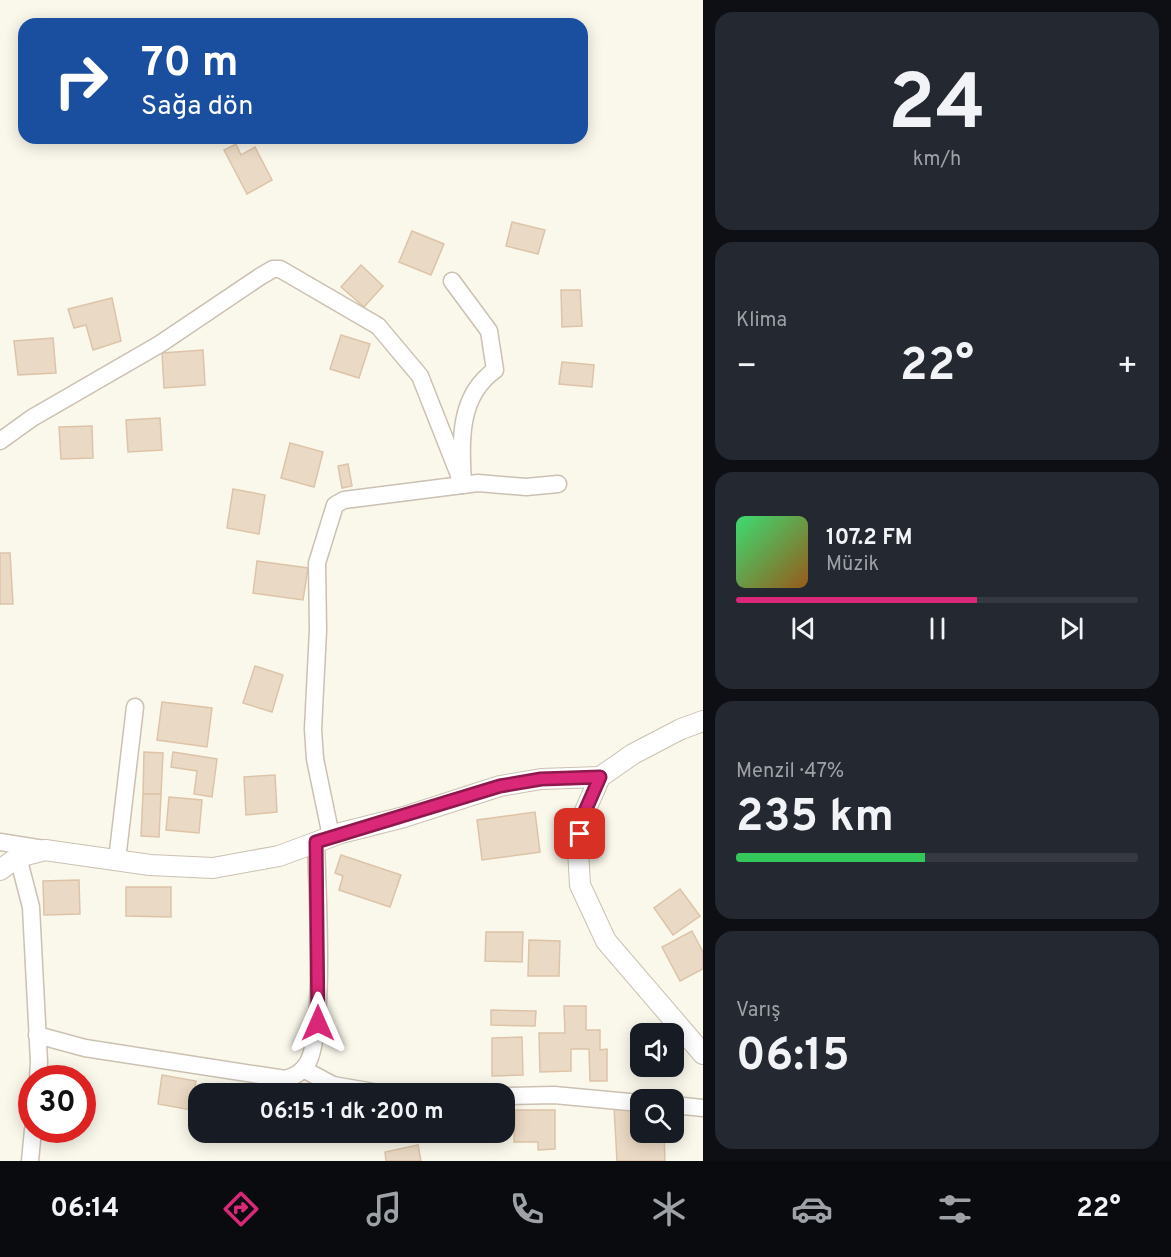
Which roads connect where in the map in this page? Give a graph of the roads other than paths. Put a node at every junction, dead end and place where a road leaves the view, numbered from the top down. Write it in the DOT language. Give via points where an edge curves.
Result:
graph roads {
  1 [pos="452,281"];
  2 [pos="0,441"];
  3 [pos="558,484"];
  4 [pos="463,485"];
  5 [pos="135,707"];
  6 [pos="703,721"];
  7 [pos="600,777"];
  8 [pos="324,839"];
  9 [pos="0,842"];
  10 [pos="45,849"];
  11 [pos="18,857"];
  12 [pos="117,860"];
  13 [pos="0,870"];
  14 [pos="38,1035"];
  15 [pos="703,1054"];
  16 [pos="38,1065"];
  17 [pos="303,1070"];
  18 [pos="327,1083"];
  19 [pos="515,1095"];
  20 [pos="630,1101"];
  21 [pos="684,1106"];
  22 [pos="703,1108"];
  23 [pos="32,1143"];
  24 [pos="30,1161"];
  1 -- 4 [label="street" via="489,331 495,370 482,379 471,395 462,422"];
  2 -- 4 [label="street" via="32,418 160,345 273,269 280,269 378,326 420,376"];
  3 -- 4 [label="street"];
  4 -- 8 [label="street" via="344,500 331,512 317,562 313,729"];
  5 -- 12 [label="street"];
  6 -- 7 [label="street" via="633,754"];
  7 -- 8 [label="street" via="541,779 500,786"];
  7 -- 15 [label="street" via="582,818 578,850 580,885 606,941"];
  8 -- 12 [label="street" via="279,856 213,868"];
  8 -- 17 [label="street" via="318,1023"];
  9 -- 10 [label="street"];
  10 -- 11 [label="street"];
  10 -- 12 [label="street"];
  11 -- 13 [label="street"];
  11 -- 14 [label="street" via="31,907"];
  14 -- 16 [label="street"];
  14 -- 17 [label="street" via="85,1048 285,1079"];
  17 -- 18 [label="street"];
  19 -- 20 [label="street"];
  21 -- 22 [label="street"];
  23 -- 24 [label="street"];
}
